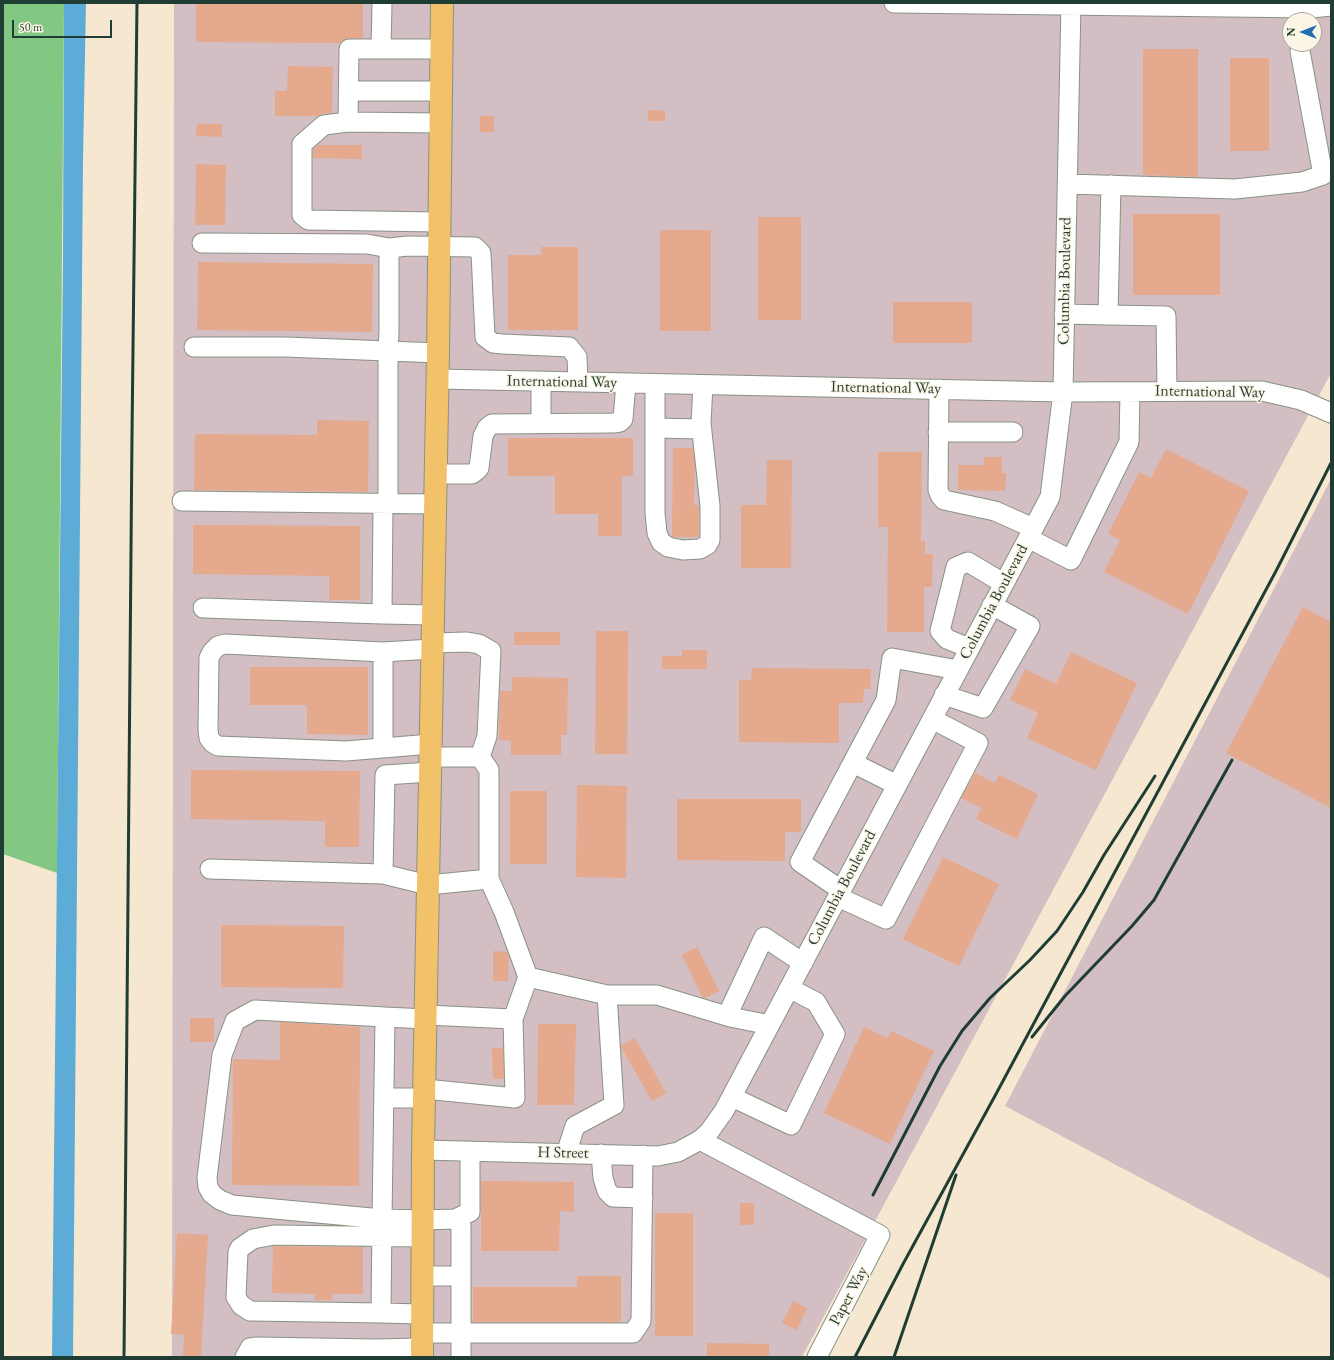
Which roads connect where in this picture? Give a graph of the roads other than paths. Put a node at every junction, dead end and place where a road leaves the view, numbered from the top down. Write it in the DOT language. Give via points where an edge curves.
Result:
graph roads {
  1 [pos="382,3"];
  2 [pos="442,3"];
  3 [pos="894,3"];
  4 [pos="1071,4"];
  5 [pos="1331,6"];
  6 [pos="381,49"];
  7 [pos="441,49"];
  8 [pos="1300,52"];
  9 [pos="349,91"];
  10 [pos="441,91"];
  11 [pos="348,122"];
  12 [pos="440,123"];
  13 [pos="1067,184"];
  14 [pos="1111,185"];
  15 [pos="439,222"];
  16 [pos="202,243"];
  17 [pos="439,247"];
  18 [pos="389,248"];
  19 [pos="1064,314"];
  20 [pos="1108,315"];
  21 [pos="194,347"];
  22 [pos="388,351"];
  23 [pos="438,353"];
  24 [pos="437,379"];
  25 [pos="541,381"];
  26 [pos="578,382"];
  27 [pos="626,383"];
  28 [pos="655,384"];
  29 [pos="703,385"];
  30 [pos="939,389"];
  31 [pos="1062,392"];
  32 [pos="1130,392"];
  33 [pos="1167,392"];
  34 [pos="1331,413"];
  35 [pos="541,423"];
  36 [pos="655,428"];
  37 [pos="701,429"];
  38 [pos="938,432"];
  39 [pos="1013,432"];
  40 [pos="436,474"];
  41 [pos="182,501"];
  42 [pos="385,504"];
  43 [pos="435,504"];
  44 [pos="1030,533"];
  45 [pos="1004,583"];
  46 [pos="992,605"];
  47 [pos="203,608"];
  48 [pos="382,614"];
  49 [pos="433,615"];
  50 [pos="432,646"];
  51 [pos="969,648"];
  52 [pos="383,652"];
  53 [pos="958,670"];
  54 [pos="944,696"];
  55 [pos="932,719"];
  56 [pos="383,748"];
  57 [pos="480,756"];
  58 [pos="431,758"];
  59 [pos="853,763"];
  60 [pos="897,785"];
  61 [pos="210,869"];
  62 [pos="383,874"];
  63 [pos="489,879"];
  64 [pos="428,885"];
  65 [pos="840,893"];
  66 [pos="803,963"];
  67 [pos="528,977"];
  68 [pos="790,988"];
  69 [pos="607,995"];
  70 [pos="727,1016"];
  71 [pos="385,1017"];
  72 [pos="426,1017"];
  73 [pos="513,1019"];
  74 [pos="770,1025"];
  75 [pos="424,1094"];
  76 [pos="732,1097"];
  77 [pos="384,1098"];
  78 [pos="700,1140"];
  79 [pos="424,1150"];
  80 [pos="470,1151"];
  81 [pos="566,1154"];
  82 [pos="601,1154"];
  83 [pos="643,1155"];
  84 [pos="643,1198"];
  85 [pos="455,1219"];
  86 [pos="382,1228"];
  87 [pos="423,1228"];
  88 [pos="423,1276"];
  89 [pos="461,1276"];
  90 [pos="381,1313"];
  91 [pos="461,1333"];
  92 [pos="422,1338"];
  93 [pos="375,1353"];
  94 [pos="245,1357"];
  95 [pos="461,1357"];
  96 [pos="817,1357"];
  1 -- 6 [label="street"];
  2 -- 7 [label="highway"];
  3 -- 4 [label="street"];
  4 -- 5 [label="street" via="1311,8"];
  4 -- 13 [label="street, Columbia Boulevard"];
  6 -- 7 [label="street"];
  6 -- 9 [label="street" via="349,49"];
  7 -- 10 [label="highway"];
  8 -- 14 [label="street" via="1323,175 1302,182 1236,189"];
  9 -- 10 [label="street"];
  9 -- 11 [label="street"];
  10 -- 12 [label="highway"];
  11 -- 12 [label="street"];
  11 -- 15 [label="street" via="324,125 302,144 302,215 308,220"];
  12 -- 15 [label="highway"];
  13 -- 14 [label="street"];
  13 -- 19 [label="street, Columbia Boulevard"];
  14 -- 20 [label="street"];
  15 -- 17 [label="highway"];
  16 -- 18 [label="street" via="367,244"];
  17 -- 18 [label="street"];
  17 -- 23 [label="highway"];
  17 -- 26 [label="street" via="474,247 481,253 485,337 494,343 502,344 569,346 578,357"];
  18 -- 22 [label="street"];
  19 -- 20 [label="street"];
  19 -- 31 [label="street, Columbia Boulevard"];
  20 -- 33 [label="street" via="1166,316"];
  21 -- 22 [label="street"];
  22 -- 23 [label="street"];
  22 -- 42 [label="street"];
  23 -- 24 [label="highway"];
  24 -- 25 [label="street, International Way"];
  24 -- 40 [label="highway"];
  25 -- 26 [label="street, International Way"];
  25 -- 35 [label="street"];
  26 -- 27 [label="street, International Way"];
  27 -- 28 [label="street, International Way"];
  27 -- 35 [label="street" via="623,419 620,422"];
  28 -- 29 [label="street, International Way"];
  28 -- 36 [label="street"];
  29 -- 30 [label="street, International Way"];
  29 -- 37 [label="street"];
  30 -- 31 [label="street, International Way"];
  30 -- 38 [label="street"];
  31 -- 32 [label="street, International Way"];
  31 -- 44 [label="street, Columbia Boulevard" via="1050,497"];
  32 -- 33 [label="street, International Way"];
  32 -- 44 [label="street" via="1129,442 1071,560"];
  33 -- 34 [label="street, International Way" via="1262,391 1301,400"];
  35 -- 40 [label="street" via="492,424 482,436 479,468 476,472"];
  36 -- 37 [label="street"];
  36 -- 37 [label="street" via="657,533 661,542 668,547 683,550 700,549 710,540 710,506"];
  38 -- 39 [label="street"];
  38 -- 44 [label="street" via="938,490 944,500 995,510"];
  40 -- 43 [label="highway"];
  41 -- 42 [label="street"];
  42 -- 43 [label="street"];
  42 -- 48 [label="street"];
  43 -- 49 [label="highway"];
  44 -- 45 [label="street, Columbia Boulevard"];
  45 -- 46 [label="street, Columbia Boulevard"];
  45 -- 51 [label="street" via="968,562 956,567 940,631 947,639"];
  46 -- 51 [label="street, Columbia Boulevard"];
  46 -- 54 [label="street" via="1030,626 983,708"];
  47 -- 48 [label="street"];
  48 -- 49 [label="street"];
  49 -- 50 [label="highway"];
  50 -- 52 [label="street"];
  50 -- 57 [label="street" via="467,642 479,644 491,651 487,736"];
  50 -- 58 [label="highway"];
  51 -- 53 [label="street, Columbia Boulevard"];
  52 -- 56 [label="street"];
  52 -- 56 [label="street" via="225,644 218,646 210,658 208,730 213,743 218,746 353,751"];
  53 -- 54 [label="street, Columbia Boulevard"];
  53 -- 59 [label="street" via="892,658 886,700"];
  54 -- 55 [label="street, Columbia Boulevard"];
  55 -- 60 [label="street, Columbia Boulevard"];
  55 -- 65 [label="street" via="978,743 886,919"];
  56 -- 58 [label="street"];
  57 -- 58 [label="street"];
  57 -- 63 [label="street" via="489,770"];
  58 -- 62 [label="street" via="385,774"];
  58 -- 64 [label="highway"];
  59 -- 60 [label="street"];
  59 -- 65 [label="street" via="800,862"];
  60 -- 65 [label="street, Columbia Boulevard"];
  61 -- 62 [label="street"];
  62 -- 64 [label="street"];
  63 -- 64 [label="street"];
  63 -- 67 [label="street"];
  64 -- 72 [label="highway"];
  65 -- 66 [label="street, Columbia Boulevard"];
  66 -- 68 [label="street, Columbia Boulevard"];
  66 -- 70 [label="street" via="764,937"];
  67 -- 69 [label="street"];
  67 -- 73 [label="street"];
  68 -- 74 [label="street, Columbia Boulevard"];
  68 -- 76 [label="street" via="816,1002 835,1034 791,1125"];
  69 -- 70 [label="street" via="657,995"];
  69 -- 81 [label="street" via="614,1105 575,1126"];
  70 -- 74 [label="street"];
  71 -- 72 [label="street"];
  71 -- 77 [label="street"];
  71 -- 86 [label="street" via="255,1010 235,1022 222,1055 207,1178 212,1194 232,1205"];
  72 -- 73 [label="street"];
  72 -- 75 [label="highway"];
  73 -- 75 [label="street" via="515,1098"];
  74 -- 76 [label="street, Columbia Boulevard"];
  75 -- 77 [label="street"];
  75 -- 79 [label="highway"];
  76 -- 78 [label="street, Columbia Boulevard" via="709,1132"];
  77 -- 86 [label="street"];
  78 -- 83 [label="street, H Street" via="678,1152 658,1156"];
  78 -- 96 [label="street, Paper Way" via="880,1235"];
  79 -- 80 [label="street, H Street"];
  79 -- 87 [label="highway"];
  80 -- 81 [label="street, H Street"];
  80 -- 85 [label="street" via="470,1212"];
  81 -- 82 [label="street, H Street"];
  82 -- 83 [label="street, H Street"];
  82 -- 84 [label="street" via="607,1191 613,1197"];
  83 -- 84 [label="street"];
  84 -- 91 [label="street" via="641,1321 633,1333"];
  85 -- 87 [label="street"];
  85 -- 89 [label="street" via="461,1225"];
  86 -- 87 [label="street"];
  86 -- 90 [label="street"];
  86 -- 90 [label="street" via="274,1235 252,1239 238,1252 236,1297 241,1305 250,1311"];
  87 -- 88 [label="highway"];
  88 -- 89 [label="street"];
  88 -- 92 [label="highway"];
  89 -- 91 [label="street"];
  90 -- 92 [label="street"];
  91 -- 92 [label="street"];
  91 -- 95 [label="street"];
  92 -- 93 [label="street"];
  93 -- 94 [label="street" via="257,1346 250,1348"];
}
